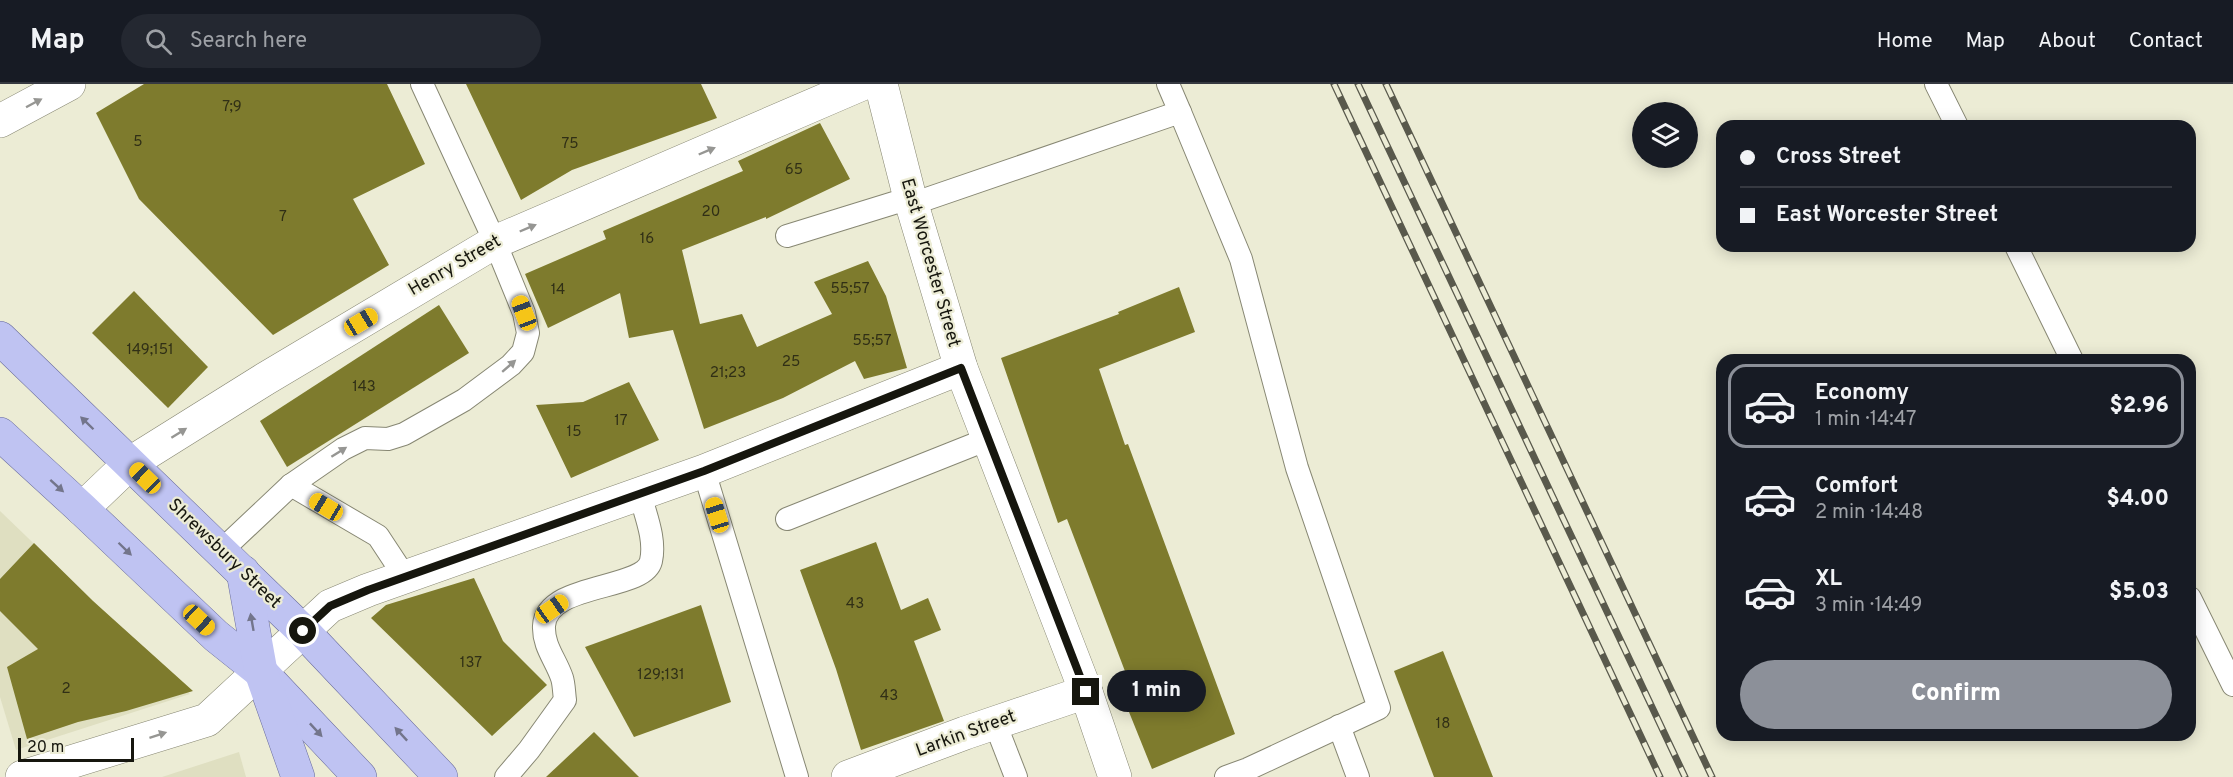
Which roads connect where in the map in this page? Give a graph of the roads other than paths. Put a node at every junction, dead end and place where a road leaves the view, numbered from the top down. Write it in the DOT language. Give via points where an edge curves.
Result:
graph roads {
  1 [pos="69,84"];
  2 [pos="422,84"];
  3 [pos="862,84"];
  4 [pos="881,84"];
  5 [pos="1168,84"];
  6 [pos="1936,84"];
  7 [pos="1180,112"];
  8 [pos="1954,120"];
  9 [pos="0,121"];
  10 [pos="911,201"];
  11 [pos="787,236"];
  12 [pos="495,242"];
  13 [pos="2019,252"];
  14 [pos="0,338"];
  15 [pos="2070,354"];
  16 [pos="961,368"];
  17 [pos="0,434"];
  18 [pos="988,439"];
  19 [pos="129,464"];
  20 [pos="704,471"];
  21 [pos="291,485"];
  22 [pos="640,494"];
  23 [pos="82,509"];
  24 [pos="787,519"];
  25 [pos="232,562"];
  26 [pos="405,577"];
  27 [pos="2196,610"];
  28 [pos="303,631"];
  29 [pos="261,672"];
  30 [pos="2233,685"];
  31 [pos="1086,692"];
  32 [pos="995,723"];
  33 [pos="1339,726"];
  34 [pos="22,777"];
  35 [pos="298,777"];
  36 [pos="360,777"];
  37 [pos="441,777"];
  38 [pos="506,777"];
  39 [pos="797,777"];
  40 [pos="848,777"];
  41 [pos="1016,777"];
  42 [pos="1115,777"];
  43 [pos="1226,777"];
  44 [pos="1358,777"];
  9 -- 1 [label="street, one-way"];
  2 -- 12 [label="lane"];
  12 -- 3 [label="street, Henry Street, one-way"];
  4 -- 10 [label="street, East Worcester Street"];
  5 -- 7 [label="lane"];
  6 -- 8 [label="lane"];
  7 -- 10 [label="lane"];
  7 -- 33 [label="lane" via="1241,259 1297,468 1379,708"];
  10 -- 11 [label="lane"];
  10 -- 16 [label="street, East Worcester Street"];
  19 -- 12 [label="street, Henry Street, one-way"];
  21 -- 12 [label="lane, one-way" via="365,438 388,440 404,435 464,400 523,352 528,333 524,313"];
  13 -- 15 [label="lane"];
  19 -- 14 [label="main road, Shrewsbury Street, one-way"];
  16 -- 18 [label="street, East Worcester Street"];
  16 -- 20 [label="street"];
  17 -- 23 [label="main road, one-way"];
  18 -- 24 [label="lane"];
  18 -- 31 [label="street, East Worcester Street"];
  19 -- 23 [label="street, Henry Street"];
  19 -- 25 [label="main road, Shrewsbury Street"];
  20 -- 22 [label="street"];
  20 -- 39 [label="lane"];
  21 -- 25 [label="lane"];
  21 -- 26 [label="lane" via="378,536"];
  22 -- 26 [label="street"];
  22 -- 38 [label="lane" via="652,539 651,562 642,574 569,597 552,609 544,624 546,642 562,678 566,700"];
  23 -- 29 [label="main road, one-way" via="216,636"];
  25 -- 28 [label="main road, Shrewsbury Street"];
  29 -- 25 [label="main road, one-way"];
  26 -- 28 [label="street" via="330,606"];
  27 -- 30 [label="lane"];
  28 -- 29 [label="street"];
  37 -- 28 [label="main road, Shrewsbury Street, one-way"];
  34 -- 29 [label="street, one-way" via="207,720"];
  29 -- 35 [label="main road"];
  29 -- 36 [label="main road, one-way"];
  31 -- 32 [label="street, Larkin Street"];
  31 -- 42 [label="street, East Worcester Street"];
  32 -- 40 [label="street, Larkin Street"];
  32 -- 41 [label="lane"];
  33 -- 43 [label="lane"];
  33 -- 44 [label="lane"];
}
